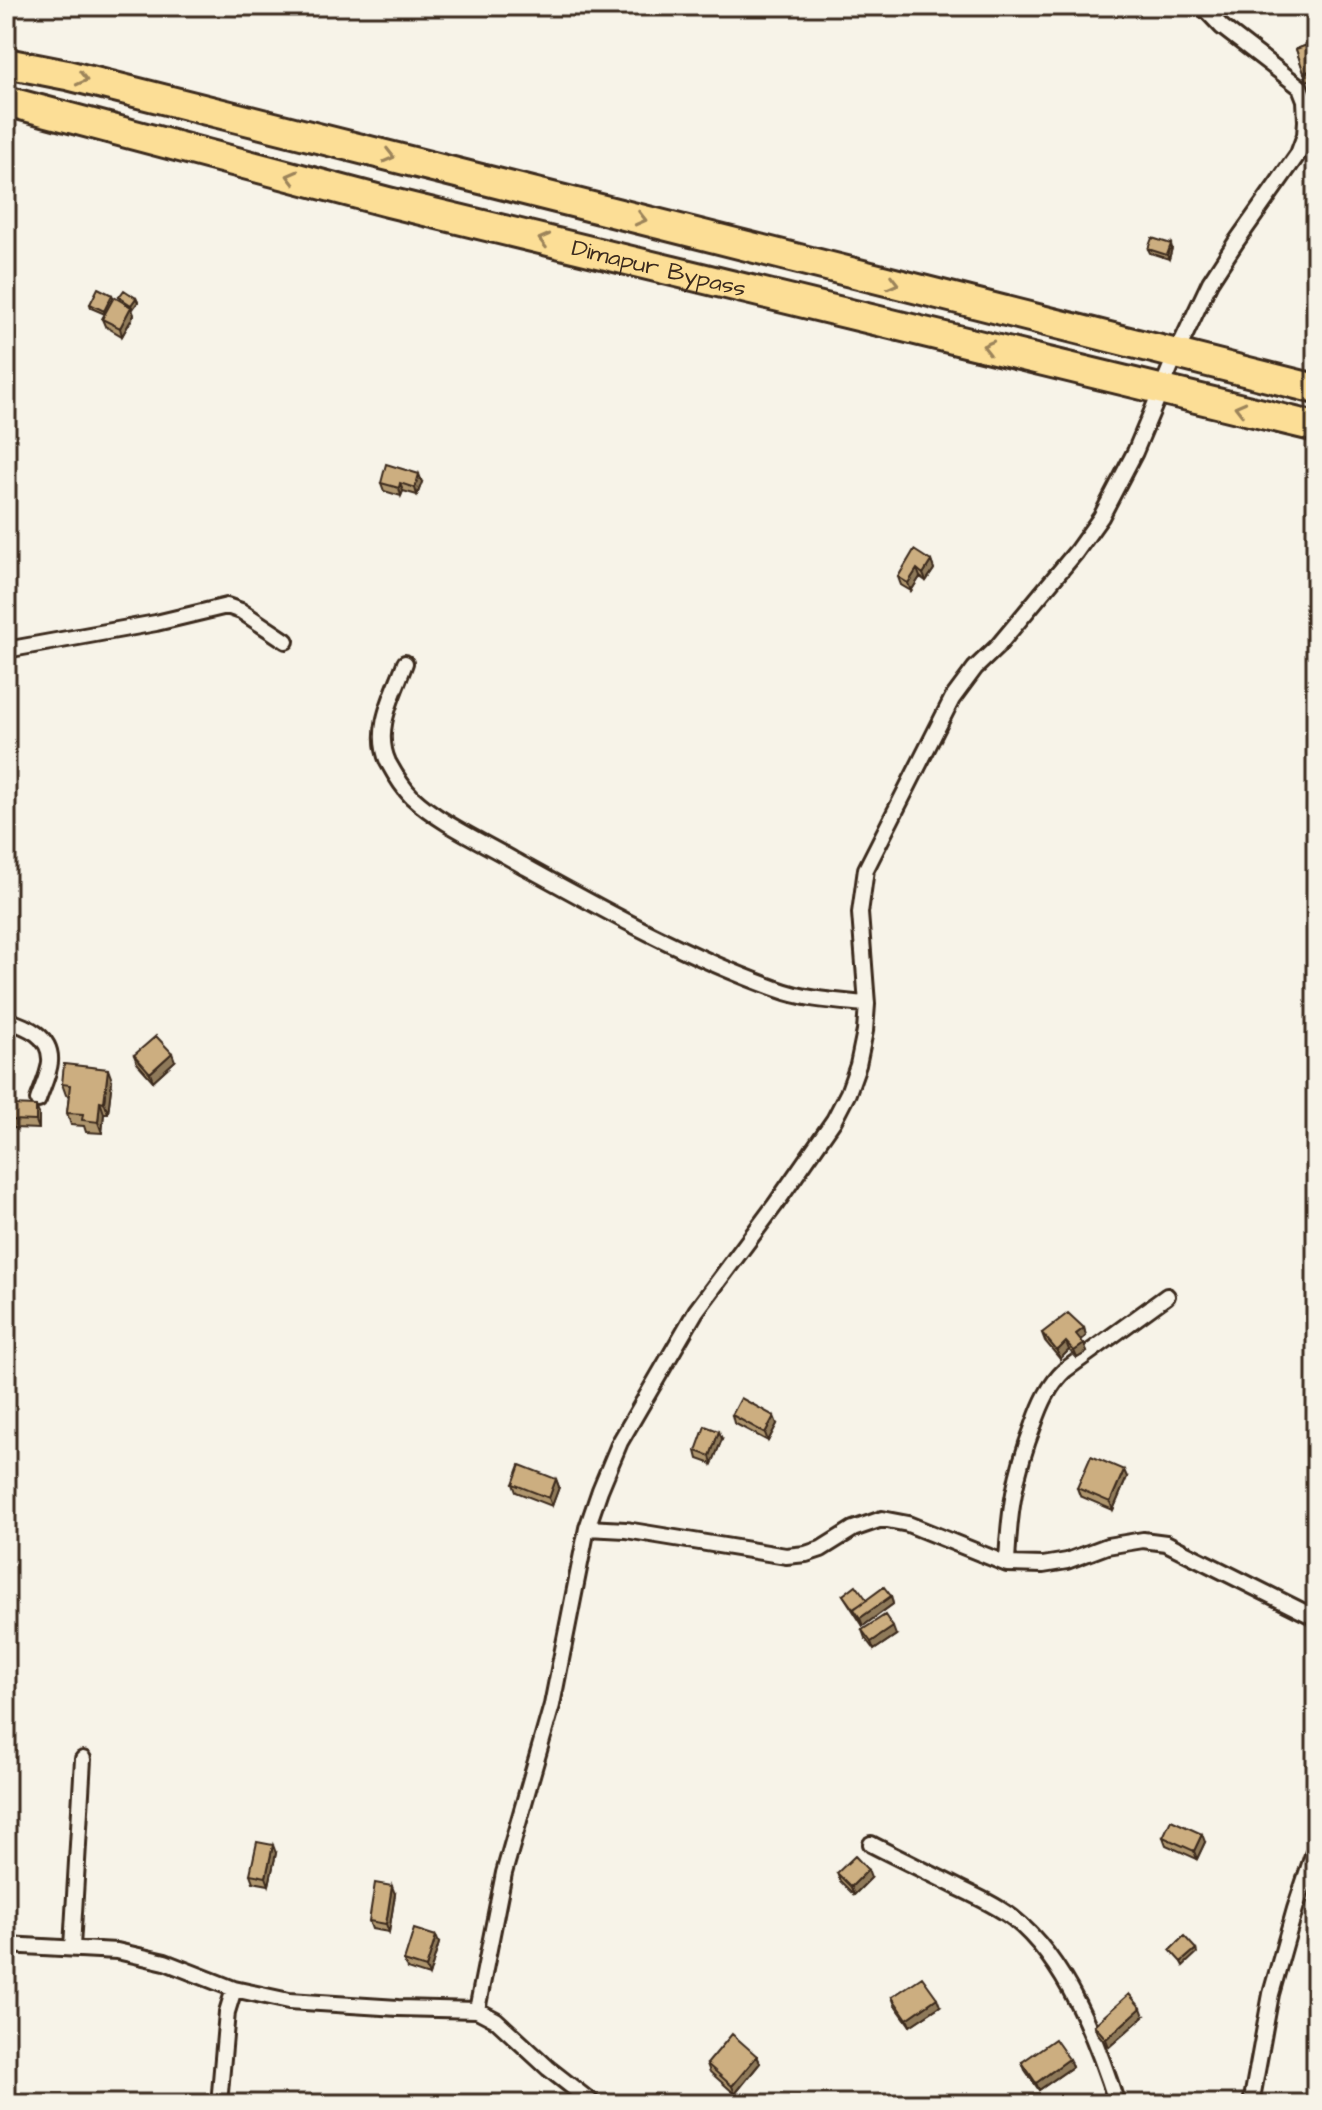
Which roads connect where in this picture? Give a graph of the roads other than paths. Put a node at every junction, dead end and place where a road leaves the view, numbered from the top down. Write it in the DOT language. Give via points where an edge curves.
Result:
graph roads {
  1 [pos="1202,6"];
  2 [pos="6,63"];
  3 [pos="6,101"];
  4 [pos="1176,354"];
  5 [pos="1161,389"];
  6 [pos="1316,389"];
  7 [pos="1316,427"];
  8 [pos="286,641"];
  9 [pos="6,650"];
  10 [pos="405,663"];
  11 [pos="867,1004"];
  12 [pos="6,1020"];
  13 [pos="38,1100"];
  14 [pos="1167,1296"];
  15 [pos="587,1528"];
  16 [pos="1007,1564"];
  17 [pos="1316,1618"];
  18 [pos="83,1759"];
  19 [pos="871,1844"];
  20 [pos="1316,1846"];
  21 [pos="6,1945"];
  22 [pos="72,1947"];
  23 [pos="234,1989"];
  24 [pos="477,2010"];
  25 [pos="219,2104"];
  26 [pos="594,2104"];
  27 [pos="1117,2104"];
  28 [pos="1251,2104"];
  1 -- 4 [label="street" via="1300,87 1305,135 1285,175 1210,282"];
  2 -- 4 [label="highway, Dimapur Bypass, one-way"];
  5 -- 3 [label="highway, Dimapur Bypass, one-way" via="388,202"];
  4 -- 5 [label="street"];
  4 -- 6 [label="highway, Dimapur Bypass"];
  7 -- 5 [label="highway, Dimapur Bypass, one-way"];
  5 -- 11 [label="street" via="1101,517 952,699 874,852 860,913"];
  8 -- 9 [label="street" via="227,606"];
  10 -- 11 [label="street" via="383,725 382,744 410,795 440,818 619,919 702,959 779,990"];
  11 -- 15 [label="street" via="858,1065 834,1120 696,1311 620,1442"];
  12 -- 13 [label="street" via="40,1035 47,1047 50,1061"];
  14 -- 16 [label="street" via="1065,1370 1047,1393 1015,1480"];
  15 -- 16 [label="street" via="786,1556 821,1549 853,1529 889,1519"];
  15 -- 24 [label="street" via="552,1705 504,1873"];
  16 -- 17 [label="street" via="1067,1561 1143,1540 1166,1543"];
  18 -- 22 [label="street"];
  19 -- 27 [label="street" via="988,1902 1033,1935 1074,1997"];
  20 -- 28 [label="street" via="1271,1994"];
  21 -- 22 [label="street"];
  22 -- 23 [label="street" via="165,1962"];
  23 -- 24 [label="street" via="289,2001"];
  23 -- 25 [label="street"];
  24 -- 26 [label="street" via="496,2020"];
}
